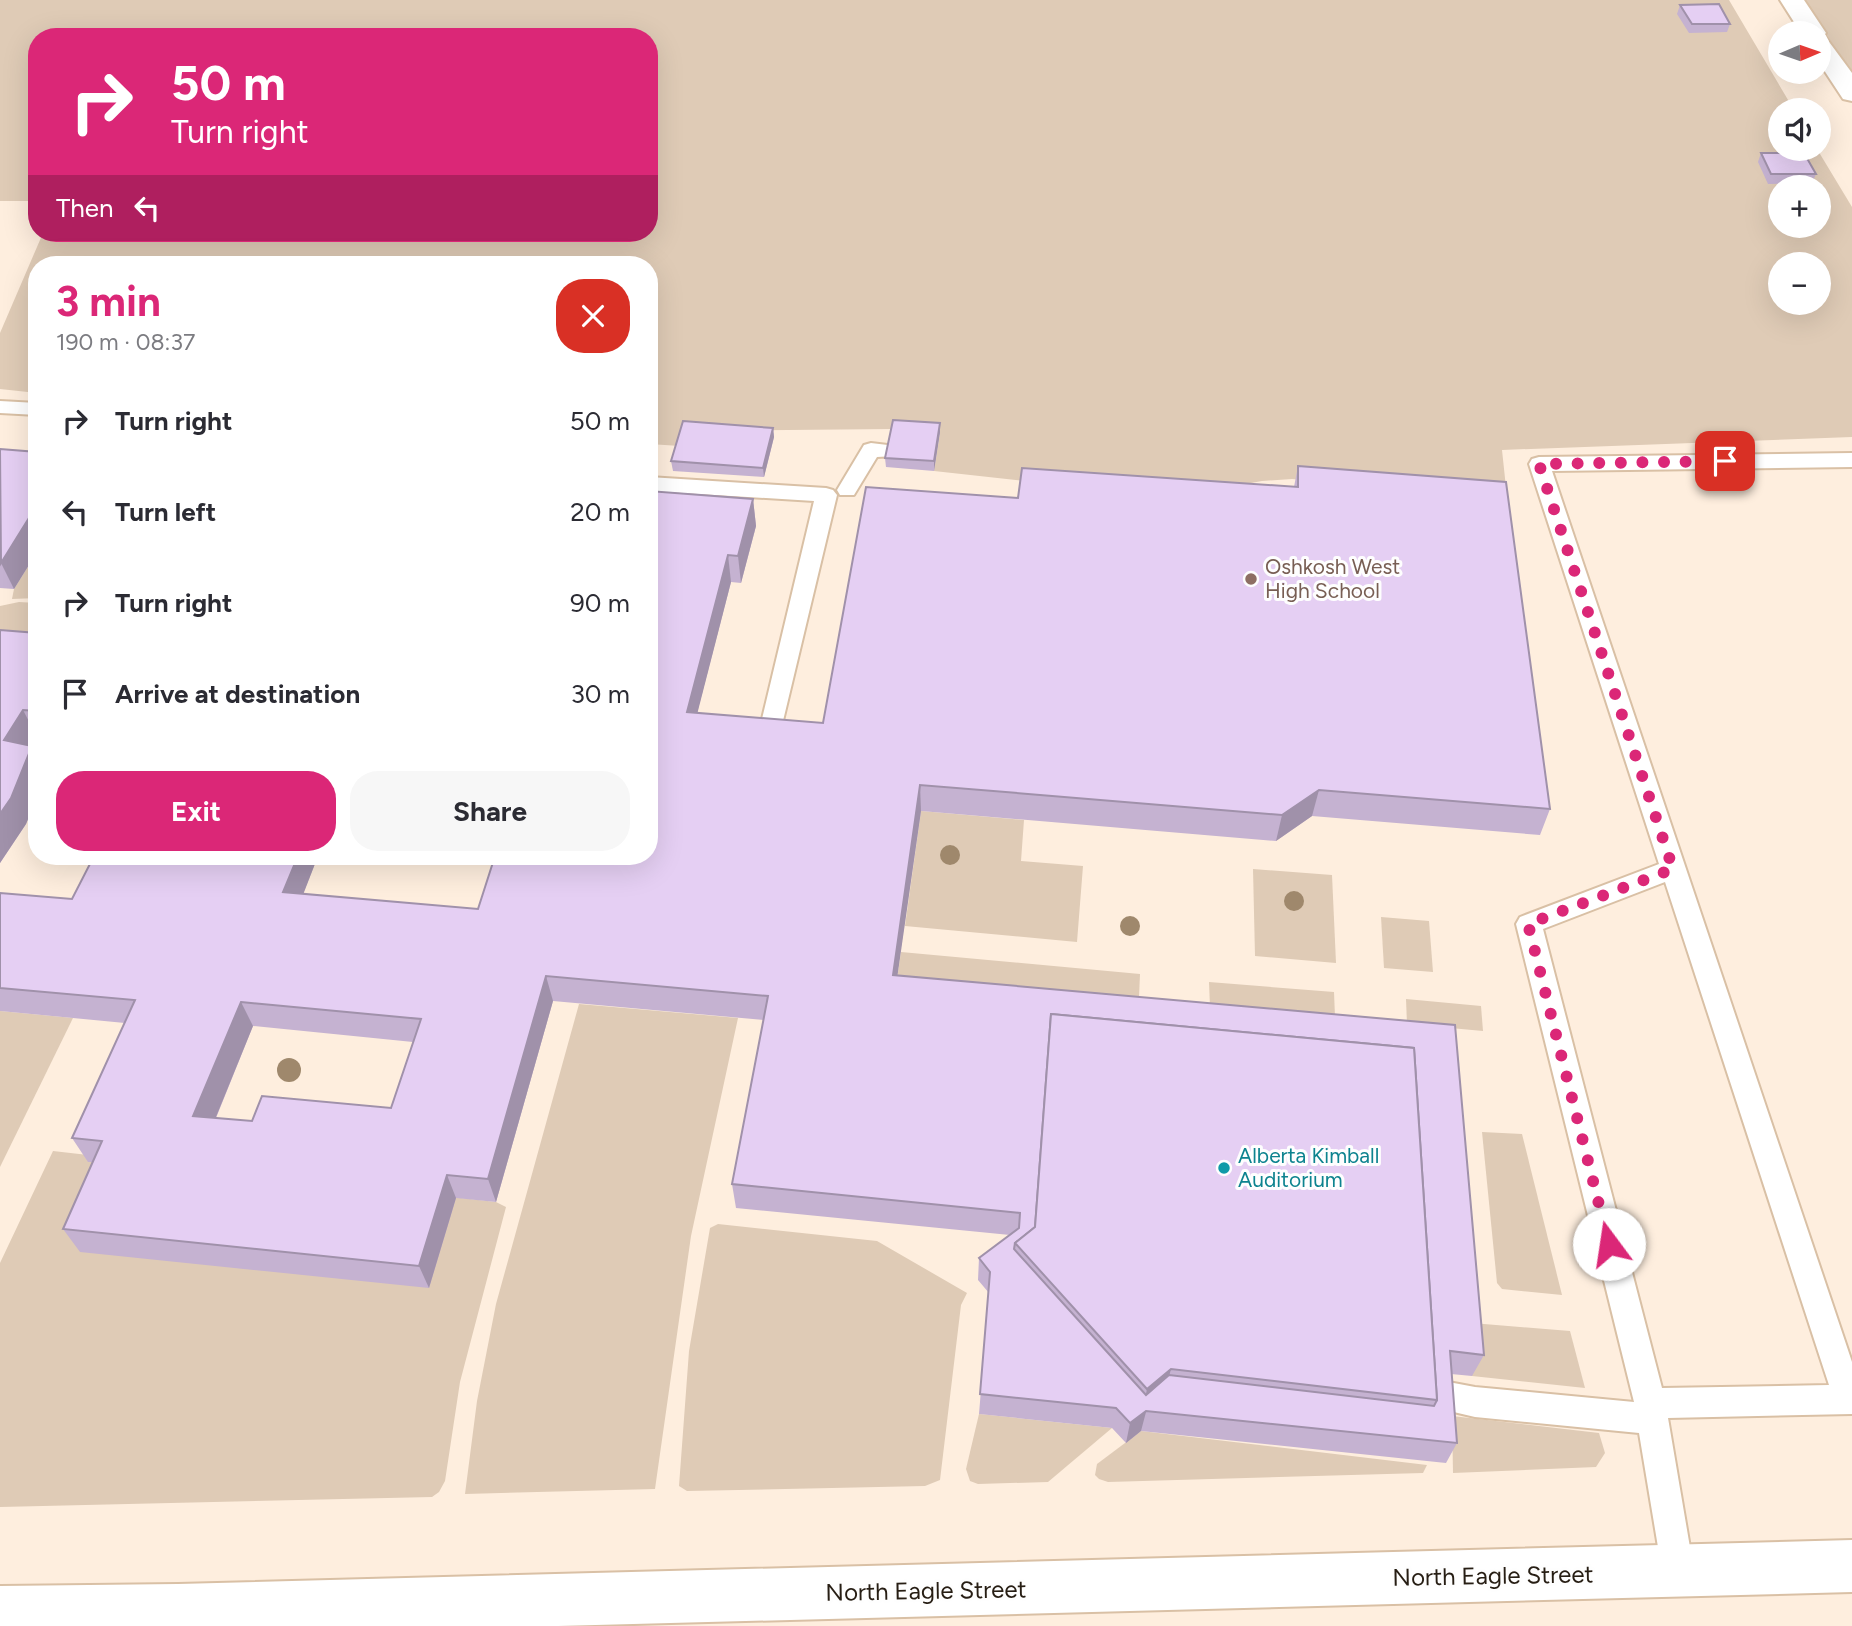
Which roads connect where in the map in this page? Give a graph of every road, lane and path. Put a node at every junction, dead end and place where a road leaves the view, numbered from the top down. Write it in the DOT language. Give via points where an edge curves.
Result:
graph roads {
  1 [pos="1792,0"];
  2 [pos="1805,21"];
  3 [pos="1831,61"];
  4 [pos="1852,93"];
  5 [pos="0,407"];
  6 [pos="28,409"];
  7 [pos="889,451"];
  8 [pos="1852,460"];
  9 [pos="658,485"];
  10 [pos="847,490"];
  11 [pos="774,719"];
  12 [pos="1673,869"];
  13 [pos="1422,1392"];
  14 [pos="1850,1399"];
  15 [pos="1651,1411"];
  16 [pos="1852,1566"];
  17 [pos="1678,1571"];
  18 [pos="0,1612"];
  19 [pos="176,1618"];
  1 -- 2 [label="street"];
  3 -- 4 [label="street"];
  5 -- 6 [label="lane"];
  7 -- 10 [label="lane" via="870,450"];
  8 -- 12 [label="lane" via="1539,464"];
  9 -- 11 [label="lane" via="826,495"];
  12 -- 14 [label="lane"];
  12 -- 15 [label="lane" via="1528,924"];
  13 -- 15 [label="lane" via="1475,1402"];
  14 -- 15 [label="lane"];
  15 -- 17 [label="lane"];
  16 -- 17 [label="street, North Eagle Street"];
  17 -- 19 [label="street, North Eagle Street"];
  18 -- 19 [label="street, North Eagle Street"];
}
